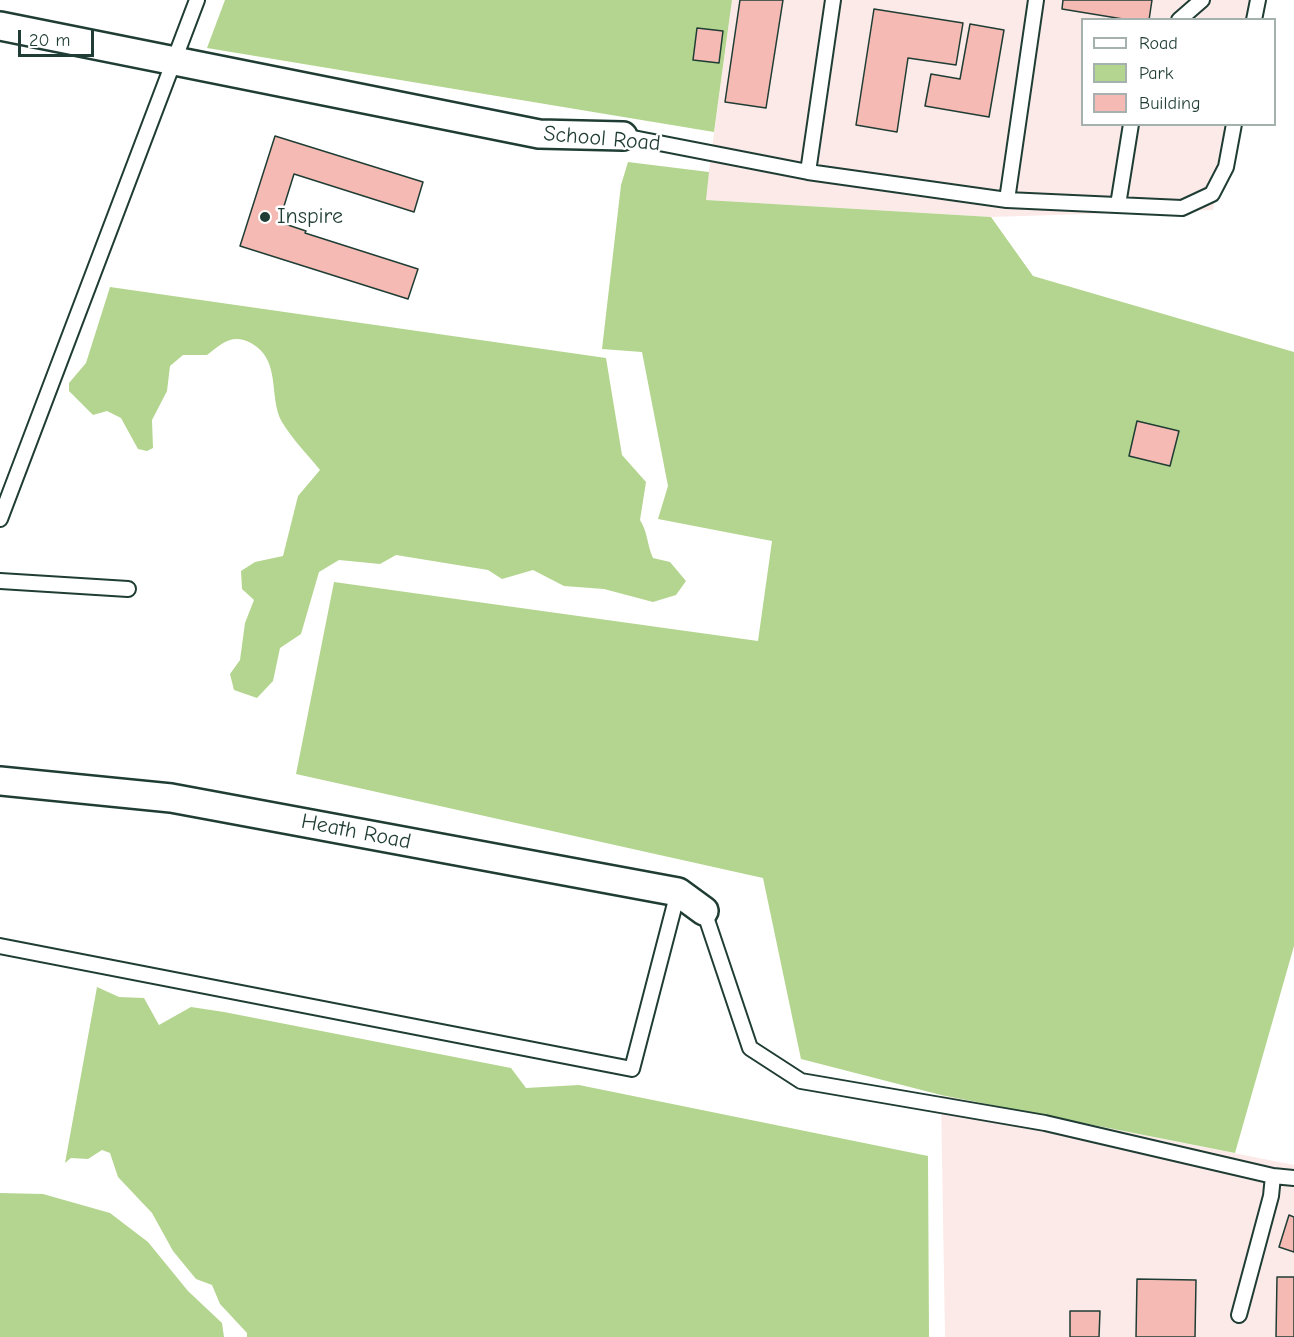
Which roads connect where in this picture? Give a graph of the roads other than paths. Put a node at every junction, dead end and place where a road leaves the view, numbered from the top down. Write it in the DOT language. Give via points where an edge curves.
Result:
graph roads {
  1 [pos="197,0"];
  2 [pos="833,0"];
  3 [pos="1036,0"];
  4 [pos="1202,0"];
  5 [pos="1258,0"];
  6 [pos="1181,18"];
  7 [pos="1254,18"];
  8 [pos="0,26"];
  9 [pos="174,62"];
  10 [pos="1131,126"];
  11 [pos="1234,126"];
  12 [pos="623,136"];
  13 [pos="808,172"];
  14 [pos="1007,200"];
  15 [pos="1118,205"];
  16 [pos="0,519"];
  17 [pos="0,581"];
  18 [pos="128,589"];
  19 [pos="0,781"];
  20 [pos="678,892"];
  21 [pos="704,911"];
  22 [pos="0,946"];
  23 [pos="1273,1176"];
  24 [pos="1294,1178"];
  25 [pos="1239,1315"];
  1 -- 9 [label="lane"];
  2 -- 13 [label="lane"];
  3 -- 14 [label="lane"];
  4 -- 6 [label="lane"];
  5 -- 7 [label="lane"];
  8 -- 9 [label="street, School Road"];
  9 -- 12 [label="street, School Road" via="539,134"];
  9 -- 16 [label="lane"];
  10 -- 15 [label="lane"];
  11 -- 15 [label="lane, School Road" via="1226,167 1212,194 1182,208"];
  12 -- 13 [label="lane, School Road"];
  13 -- 14 [label="lane, School Road"];
  14 -- 15 [label="lane, School Road"];
  17 -- 18 [label="lane"];
  19 -- 20 [label="street, Heath Road" via="171,798"];
  20 -- 21 [label="street, Heath Road"];
  20 -- 22 [label="lane" via="632,1069"];
  21 -- 23 [label="lane" via="750,1048 801,1081 1045,1123"];
  23 -- 24 [label="lane"];
  23 -- 25 [label="lane"];
}
